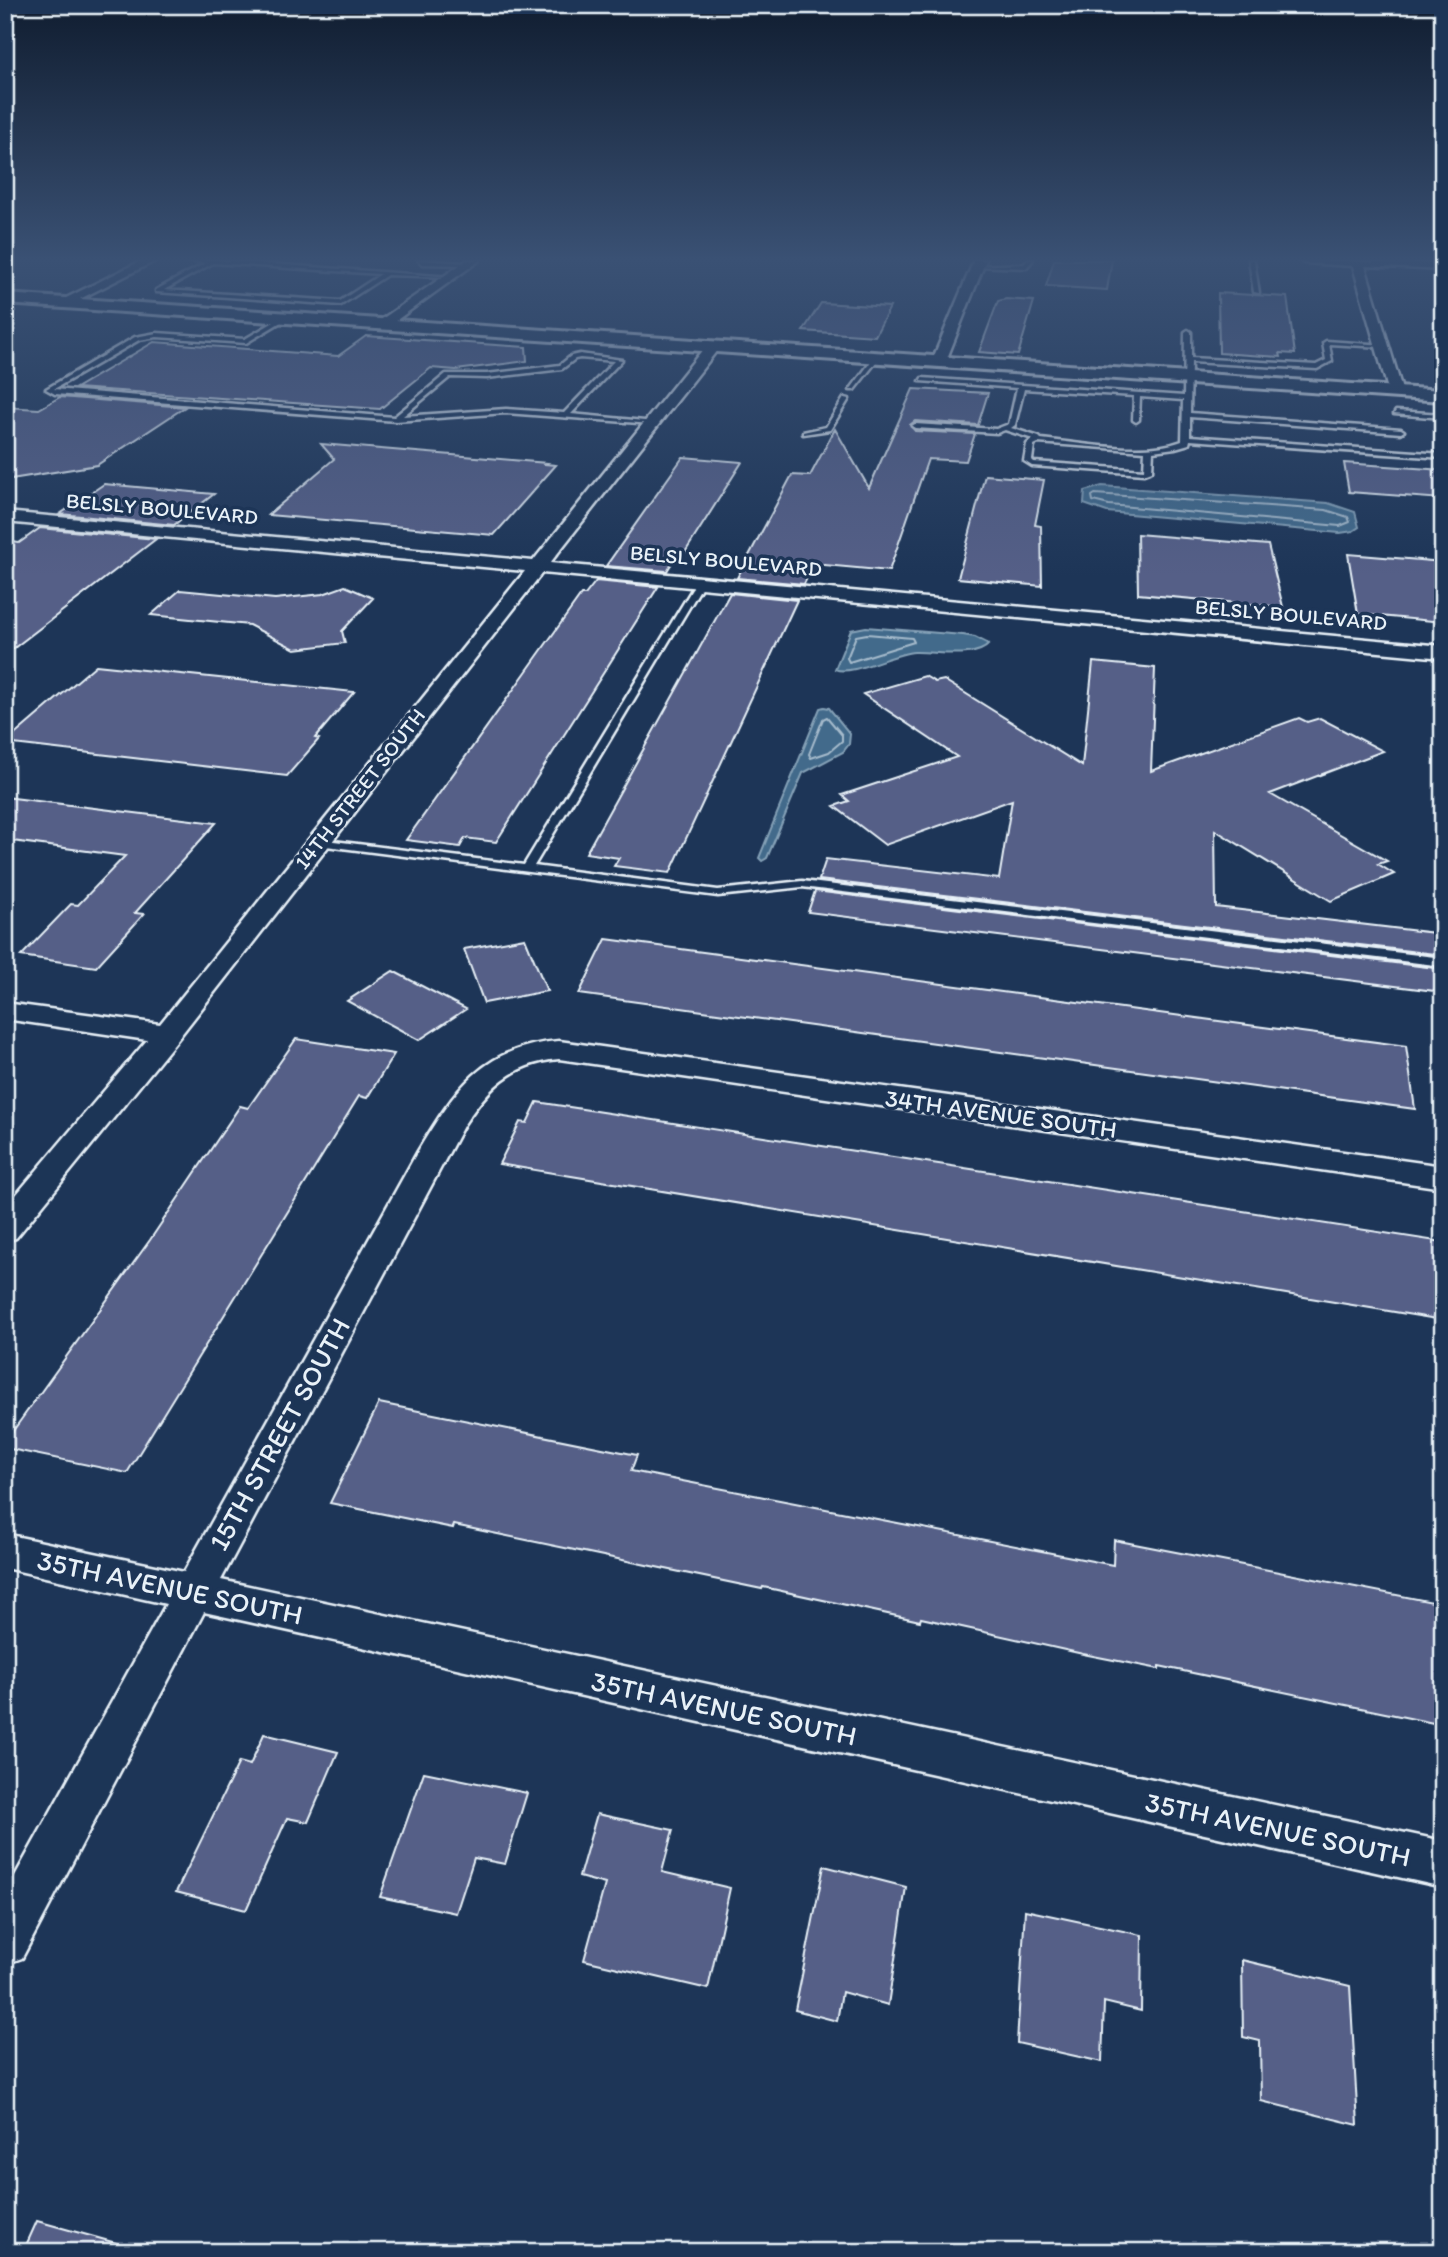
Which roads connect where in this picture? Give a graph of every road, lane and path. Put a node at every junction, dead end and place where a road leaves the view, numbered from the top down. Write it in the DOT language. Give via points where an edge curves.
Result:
graph roads {
  1 [pos="90,365"];
  2 [pos="564,365"];
  3 [pos="614,365"];
  4 [pos="697,365"];
  5 [pos="873,365"];
  6 [pos="1002,365"];
  7 [pos="1187,365"];
  8 [pos="1286,365"];
  9 [pos="1320,365"];
  10 [pos="1388,365"];
  11 [pos="1187,378"];
  12 [pos="922,380"];
  13 [pos="1021,386"];
  14 [pos="852,389"];
  15 [pos="1396,393"];
  16 [pos="1137,394"];
  17 [pos="1443,396"];
  18 [pos="1187,398"];
  19 [pos="846,399"];
  20 [pos="1396,413"];
  21 [pos="567,414"];
  22 [pos="1186,415"];
  23 [pos="1443,416"];
  24 [pos="396,419"];
  25 [pos="1235,419"];
  26 [pos="1136,420"];
  27 [pos="652,422"];
  28 [pos="1293,423"];
  29 [pos="915,426"];
  30 [pos="1345,427"];
  31 [pos="1004,428"];
  32 [pos="1401,431"];
  33 [pos="805,433"];
  34 [pos="1186,438"];
  35 [pos="1037,441"];
  36 [pos="1237,442"];
  37 [pos="1297,446"];
  38 [pos="1149,449"];
  39 [pos="1350,450"];
  40 [pos="1443,456"];
  41 [pos="5,517"];
  42 [pos="536,566"];
  43 [pos="701,582"];
  44 [pos="1443,652"];
  45 [pos="318,842"];
  46 [pos="527,869"];
  47 [pos="1443,962"];
  48 [pos="5,1011"];
  49 [pos="167,1034"];
  50 [pos="559,1050"];
  51 [pos="1443,1177"];
  52 [pos="5,1230"];
  53 [pos="5,1551"];
  54 [pos="192,1593"];
  55 [pos="1443,1864"];
  56 [pos="5,1941"];
  1 -- 24 [label="lane" via="49,389"];
  2 -- 24 [label="lane" via="487,376 448,375"];
  3 -- 21 [label="lane"];
  4 -- 27 [label="street, 14TH STREET SOUTH"];
  5 -- 14 [label="lane"];
  6 -- 11 [label="street"];
  7 -- 11 [label="lane"];
  8 -- 9 [label="lane"];
  10 -- 15 [label="street"];
  11 -- 15 [label="street"];
  11 -- 18 [label="lane"];
  12 -- 13 [label="lane"];
  13 -- 16 [label="lane"];
  13 -- 31 [label="lane" via="1012,425"];
  15 -- 17 [label="street"];
  16 -- 18 [label="lane"];
  16 -- 26 [label="lane"];
  18 -- 22 [label="lane"];
  19 -- 33 [label="lane" via="828,429"];
  20 -- 23 [label="lane"];
  21 -- 24 [label="lane" via="506,411"];
  21 -- 27 [label="lane"];
  22 -- 25 [label="lane"];
  22 -- 34 [label="lane"];
  25 -- 28 [label="lane"];
  25 -- 36 [label="lane"];
  27 -- 42 [label="street, 14TH STREET SOUTH"];
  28 -- 30 [label="lane"];
  28 -- 37 [label="lane"];
  29 -- 31 [label="lane"];
  30 -- 32 [label="lane"];
  30 -- 39 [label="lane"];
  31 -- 35 [label="lane"];
  34 -- 36 [label="lane"];
  34 -- 38 [label="lane" via="1181,446"];
  35 -- 38 [label="lane"];
  35 -- 38 [label="lane" via="1031,444 1028,461 1032,464 1148,471"];
  36 -- 37 [label="lane"];
  37 -- 39 [label="lane"];
  39 -- 40 [label="lane"];
  41 -- 42 [label="street, BELSLY BOULEVARD"];
  42 -- 43 [label="street, BELSLY BOULEVARD"];
  42 -- 45 [label="street, 14TH STREET SOUTH"];
  43 -- 44 [label="street, BELSLY BOULEVARD"];
  43 -- 46 [label="lane"];
  45 -- 46 [label="lane"];
  45 -- 49 [label="street, 14TH STREET SOUTH"];
  46 -- 47 [label="lane" via="718,893 802,884"];
  48 -- 49 [label="street"];
  49 -- 52 [label="street, 14TH STREET SOUTH"];
  50 -- 51 [label="street, 34TH AVENUE SOUTH"];
  50 -- 54 [label="street, 15TH STREET SOUTH" via="526,1054 494,1071 464,1101"];
  53 -- 54 [label="street, 35TH AVENUE SOUTH"];
  54 -- 55 [label="street, 35TH AVENUE SOUTH"];
  54 -- 56 [label="street, 15TH STREET SOUTH"];
}
